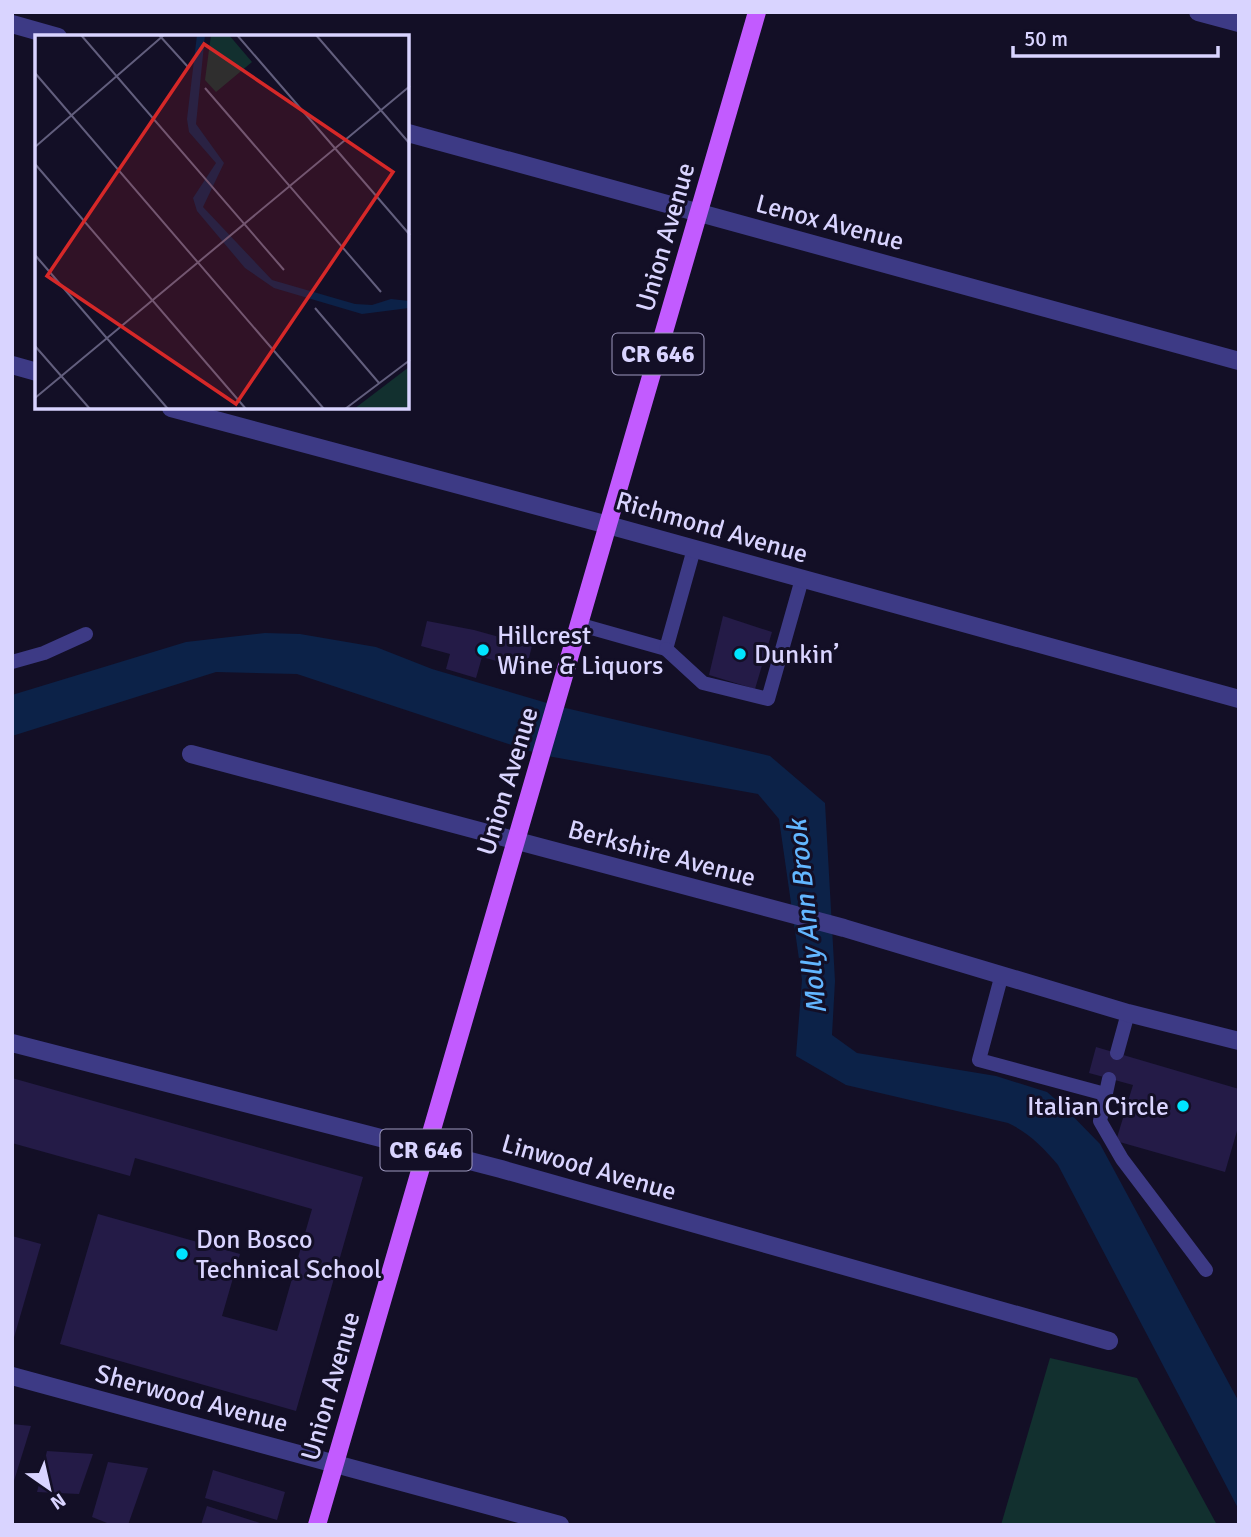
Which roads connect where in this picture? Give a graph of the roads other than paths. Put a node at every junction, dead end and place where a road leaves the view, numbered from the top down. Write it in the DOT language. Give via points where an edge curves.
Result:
graph roads {
  1 [pos="757,12"];
  2 [pos="1198,12"];
  3 [pos="1239,23"];
  4 [pos="12,24"];
  5 [pos="51,35"];
  6 [pos="410,134"];
  7 [pos="699,213"];
  8 [pos="1239,361"];
  9 [pos="12,365"];
  10 [pos="35,371"];
  11 [pos="178,410"];
  12 [pos="608,525"];
  13 [pos="694,549"];
  14 [pos="802,579"];
  15 [pos="580,625"];
  16 [pos="86,634"];
  17 [pos="666,649"];
  18 [pos="12,663"];
  19 [pos="1239,699"];
  20 [pos="191,754"];
  21 [pos="516,841"];
  22 [pos="1002,974"];
  23 [pos="1128,1013"];
  24 [pos="1239,1041"];
  25 [pos="12,1044"];
  26 [pos="1117,1053"];
  27 [pos="1109,1079"];
  28 [pos="1105,1094"];
  29 [pos="426,1150"];
  30 [pos="1206,1270"];
  31 [pos="1108,1341"];
  32 [pos="12,1376"];
  33 [pos="335,1464"];
  34 [pos="317,1525"];
  35 [pos="560,1525"];
  1 -- 7 [label="main road, Union Avenue / CR 646"];
  2 -- 3 [label="street"];
  4 -- 5 [label="street"];
  6 -- 7 [label="street, Lenox Avenue"];
  7 -- 8 [label="street, Lenox Avenue"];
  7 -- 12 [label="main road, Union Avenue / CR 646"];
  9 -- 10 [label="street"];
  11 -- 12 [label="street, Richmond Avenue"];
  12 -- 13 [label="street, Richmond Avenue"];
  12 -- 15 [label="main road, Union Avenue / CR 646"];
  13 -- 14 [label="street, Richmond Avenue"];
  13 -- 17 [label="lane"];
  14 -- 17 [label="lane" via="768,699 703,683"];
  14 -- 19 [label="street, Richmond Avenue"];
  15 -- 17 [label="lane"];
  15 -- 21 [label="main road, Union Avenue / CR 646"];
  16 -- 18 [label="lane"];
  20 -- 21 [label="street, Berkshire Avenue"];
  21 -- 22 [label="street, Berkshire Avenue"];
  21 -- 29 [label="main road, Union Avenue / CR 646"];
  22 -- 23 [label="street, Berkshire Avenue"];
  22 -- 28 [label="lane" via="979,1060"];
  23 -- 24 [label="street, Berkshire Avenue"];
  23 -- 26 [label="lane"];
  25 -- 29 [label="street, Linwood Avenue"];
  27 -- 28 [label="lane"];
  28 -- 30 [label="lane" via="1100,1121 1122,1159"];
  29 -- 31 [label="street, Linwood Avenue"];
  29 -- 33 [label="main road, Union Avenue / CR 646"];
  32 -- 33 [label="street, Sherwood Avenue"];
  33 -- 34 [label="main road, Union Avenue / CR 646"];
  33 -- 35 [label="street, Sherwood Avenue"];
}
